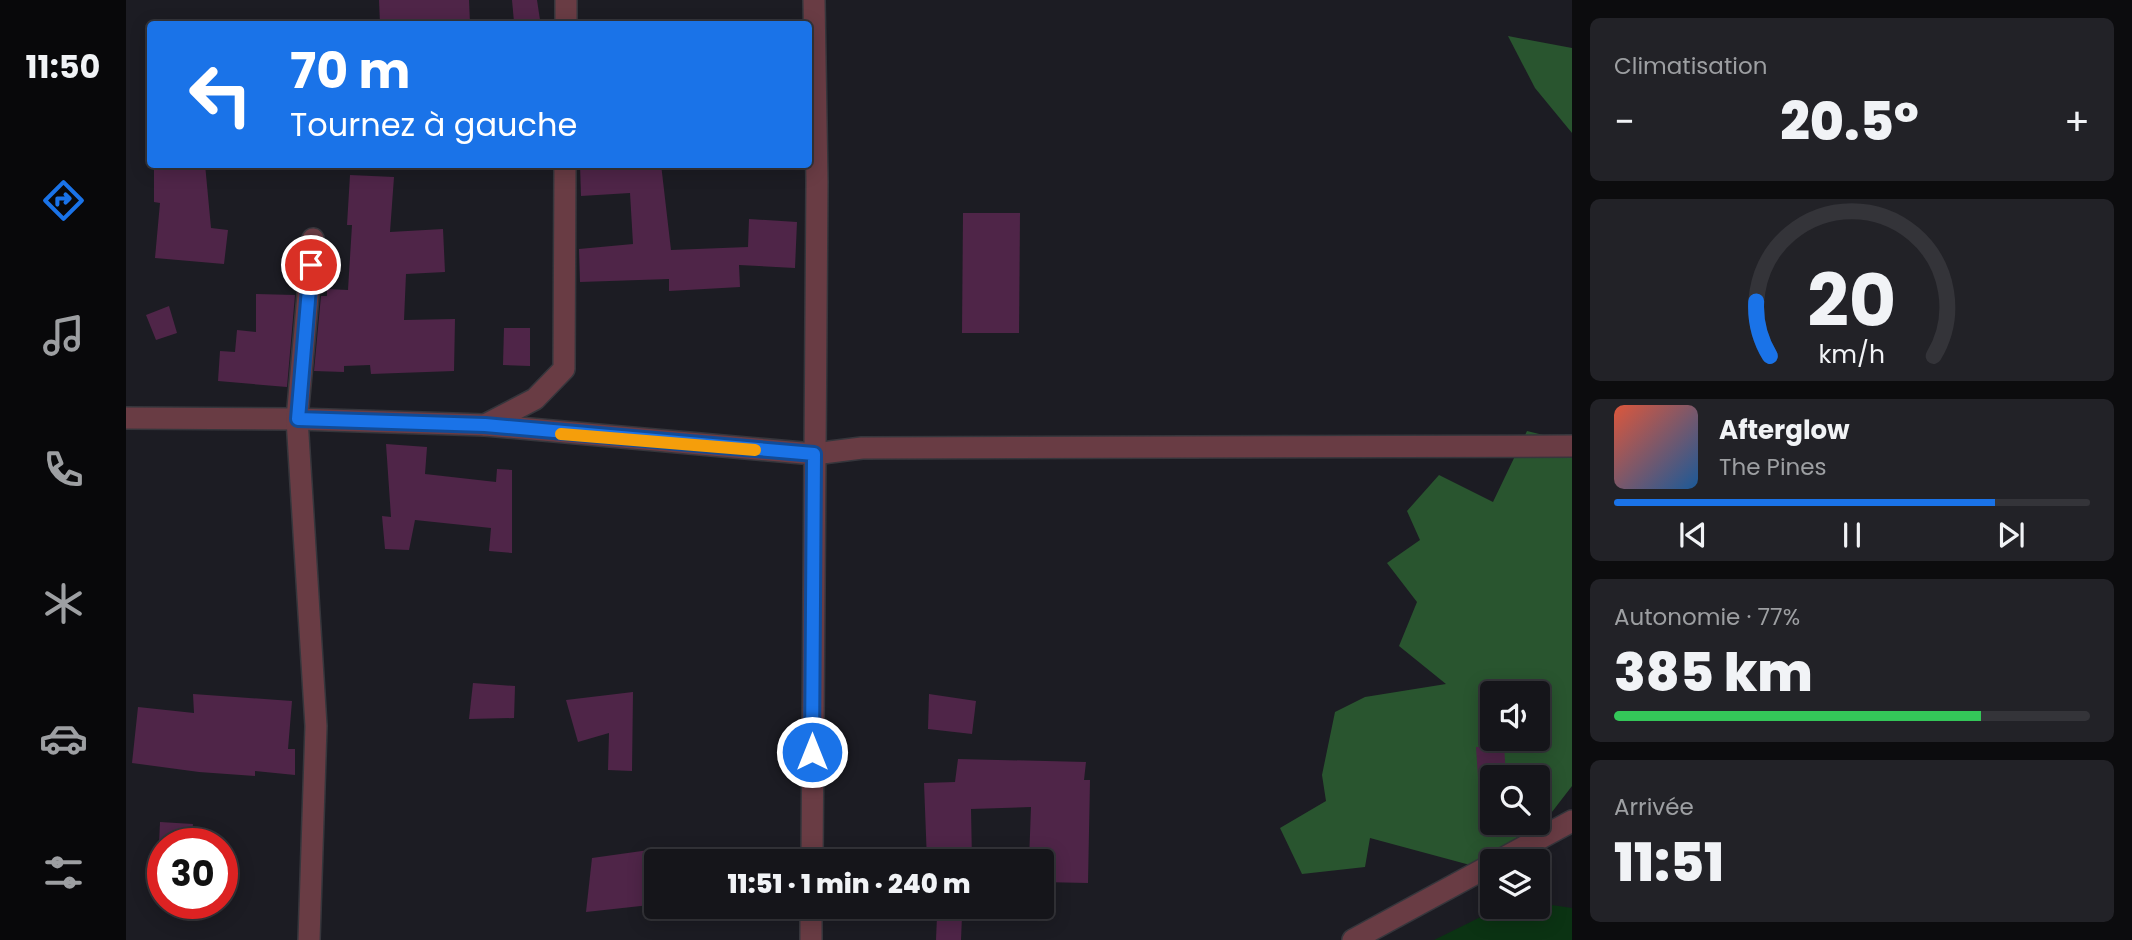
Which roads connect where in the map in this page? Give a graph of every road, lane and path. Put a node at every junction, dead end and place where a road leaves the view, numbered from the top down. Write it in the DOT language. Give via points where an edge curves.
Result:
graph roads {
  1 [pos="566,0"];
  2 [pos="814,0"];
  3 [pos="566,21"];
  4 [pos="565,168"];
  5 [pos="313,239"];
  6 [pos="126,418"];
  7 [pos="298,419"];
  8 [pos="485,425"];
  9 [pos="1572,446"];
  10 [pos="814,454"];
  11 [pos="1572,821"];
  12 [pos="811,849"];
  13 [pos="1520,849"];
  14 [pos="1480,871"];
  15 [pos="811,919"];
  16 [pos="309,940"];
  17 [pos="811,940"];
  18 [pos="1353,940"];
  1 -- 3 [label="street"];
  2 -- 10 [label="street"];
  4 -- 8 [label="street" via="564,369 535,399"];
  5 -- 7 [label="street"];
  6 -- 7 [label="street"];
  7 -- 8 [label="street"];
  7 -- 16 [label="street" via="316,726"];
  8 -- 10 [label="street"];
  9 -- 10 [label="street" via="862,448"];
  10 -- 12 [label="street"];
  11 -- 13 [label="street"];
  14 -- 18 [label="street"];
  15 -- 17 [label="street"];
}
